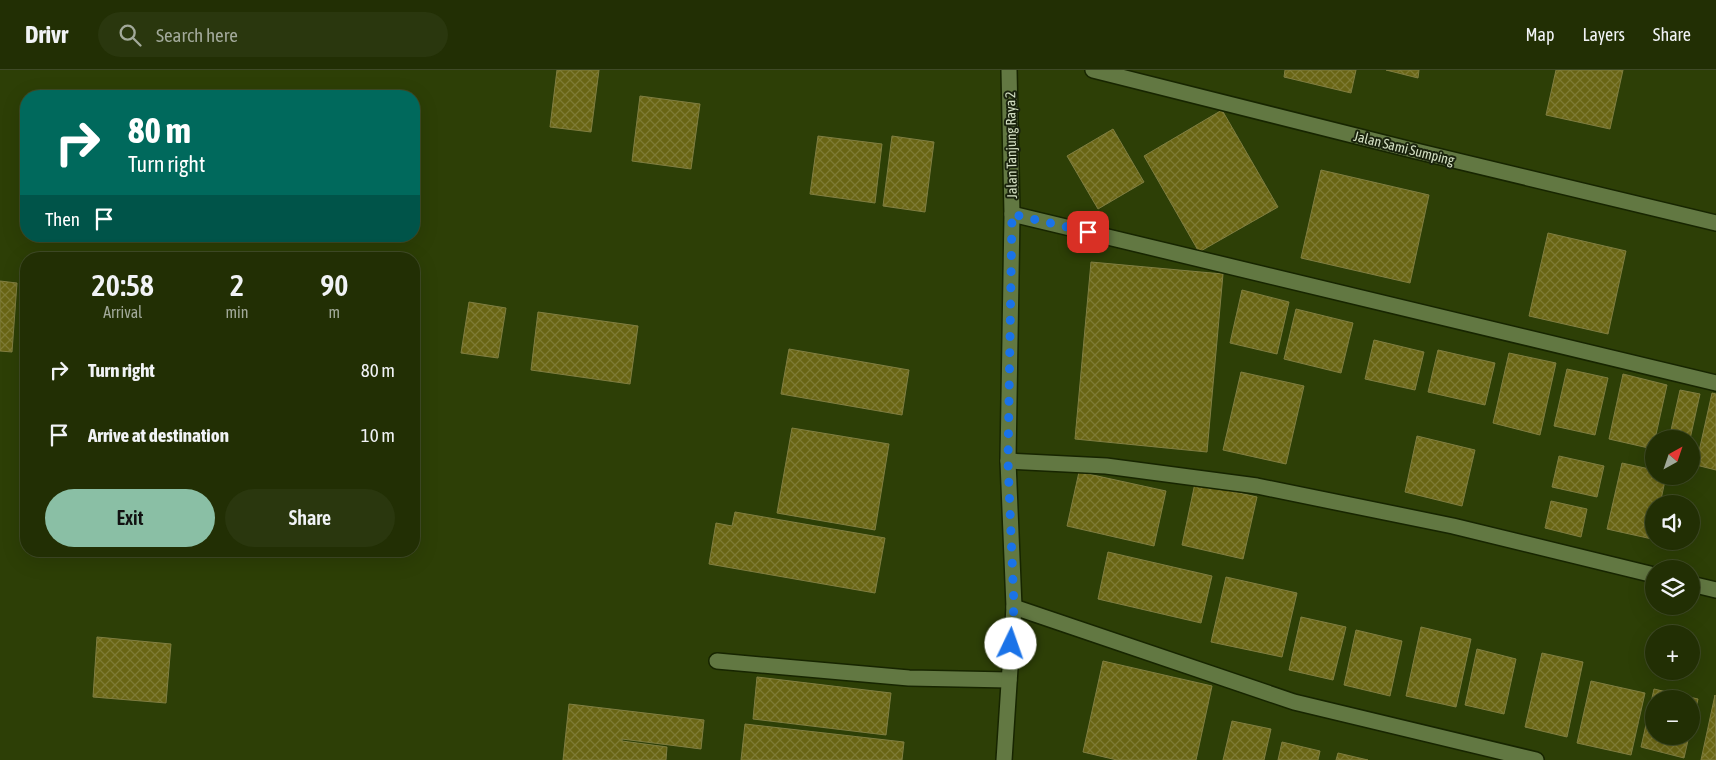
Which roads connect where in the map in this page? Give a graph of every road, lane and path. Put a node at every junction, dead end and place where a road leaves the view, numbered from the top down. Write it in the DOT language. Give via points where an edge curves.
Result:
graph roads {
  1 [pos="1009,70"];
  2 [pos="1093,70"];
  3 [pos="1012,214"];
  4 [pos="1716,223"];
  5 [pos="1716,383"];
  6 [pos="1008,462"];
  7 [pos="1645,573"];
  8 [pos="1700,586"];
  9 [pos="1716,590"];
  10 [pos="1014,606"];
  11 [pos="717,661"];
  12 [pos="1009,680"];
  13 [pos="1004,760"];
  14 [pos="1536,760"];
  1 -- 3 [label="street, Jalan Tanjung Raya 2"];
  2 -- 4 [label="street, Jalan Sami Sumping"];
  3 -- 5 [label="street"];
  3 -- 6 [label="street, Jalan Tanjung Raya 2"];
  6 -- 7 [label="street" via="1106,466 1256,486 1453,526"];
  6 -- 10 [label="street, Jalan Tanjung Raya 2"];
  8 -- 9 [label="street"];
  10 -- 12 [label="street, Jalan Tanjung Raya 2"];
  10 -- 14 [label="street" via="1294,702"];
  11 -- 12 [label="street" via="909,678"];
  12 -- 13 [label="street, Jalan Tanjung Raya 2"];
}
